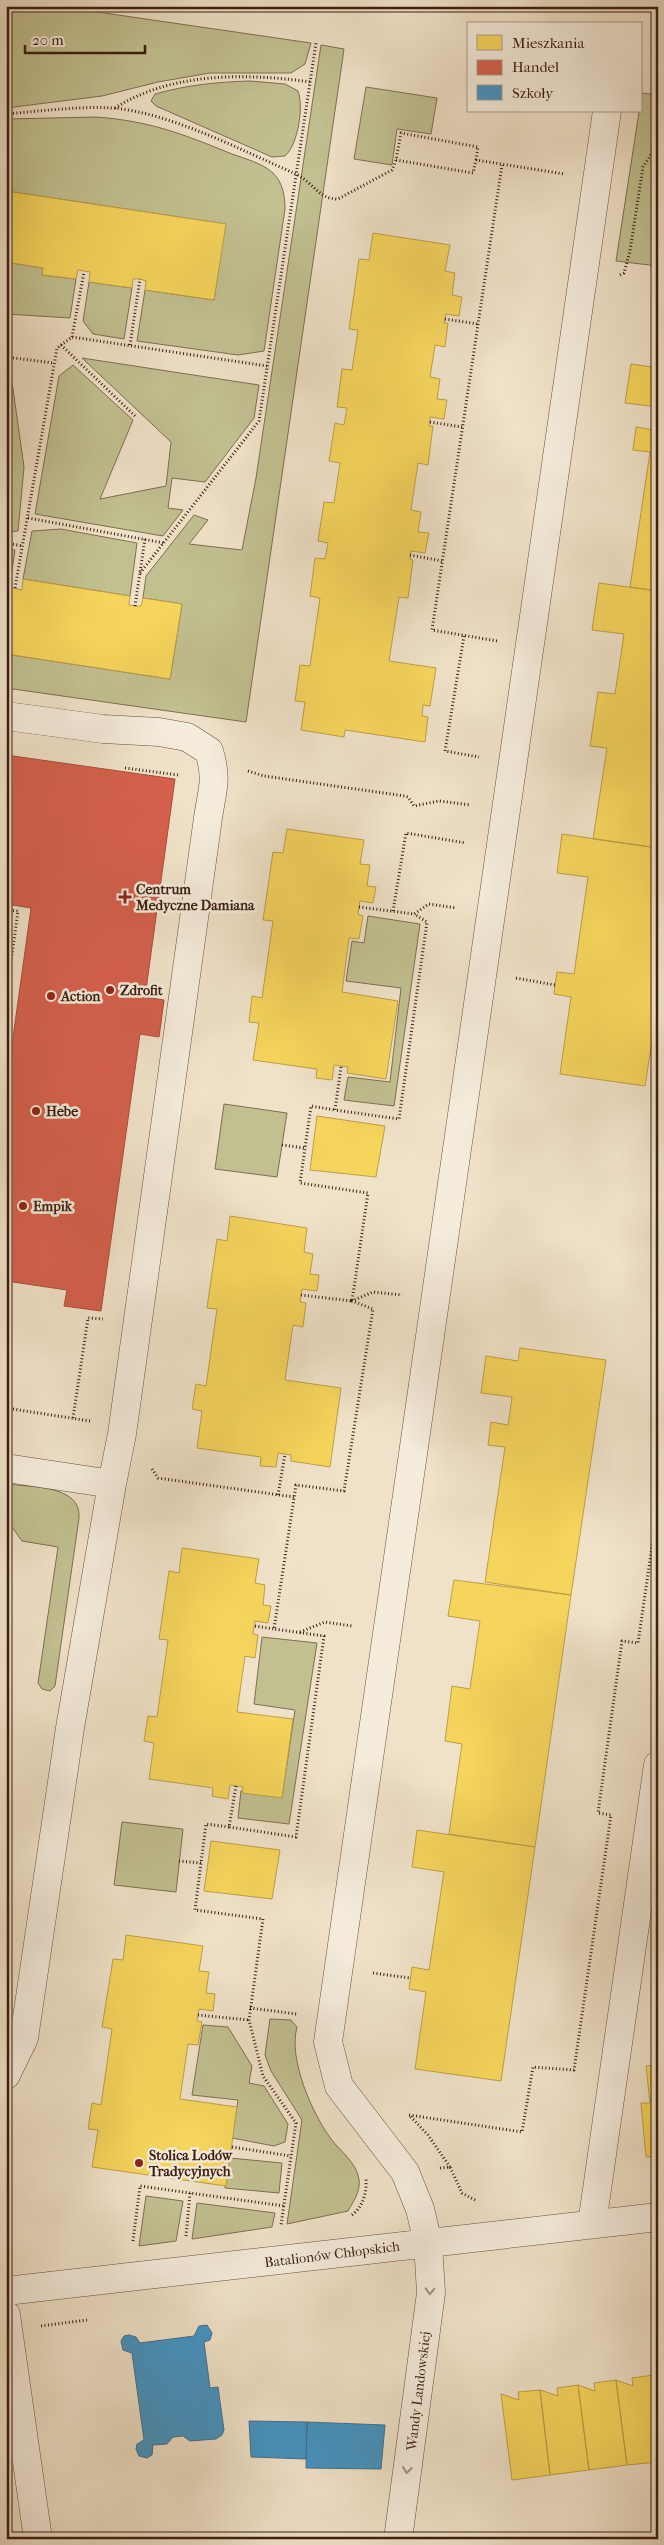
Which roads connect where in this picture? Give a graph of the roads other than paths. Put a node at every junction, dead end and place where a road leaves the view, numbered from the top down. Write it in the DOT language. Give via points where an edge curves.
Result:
graph roads {
  1 [pos="607,112"];
  2 [pos="6,716"];
  3 [pos="6,1468"];
  4 [pos="112,1484"];
  5 [pos="658,1765"];
  6 [pos="6,2075"];
  7 [pos="658,2217"];
  8 [pos="592,2224"];
  9 [pos="428,2242"];
  10 [pos="6,2291"];
  11 [pos="6,2315"];
  12 [pos="38,2539"];
  13 [pos="398,2539"];
  1 -- 9 [label="street, Wandy Landowskiej" via="328,2042 339,2086 405,2172 420,2209"];
  2 -- 4 [label="street" via="187,737 209,751 213,765 215,784 122,1434"];
  3 -- 4 [label="street"];
  4 -- 6 [label="street" via="70,1728 24,2038"];
  5 -- 8 [label="street"];
  7 -- 8 [label="street, Batalionów Chłopskich"];
  8 -- 9 [label="street, Batalionów Chłopskich"];
  9 -- 10 [label="street, Batalionów Chłopskich"];
  9 -- 13 [label="street, Wandy Landowskiej, one-way" via="431,2293"];
  11 -- 12 [label="street"];
}
